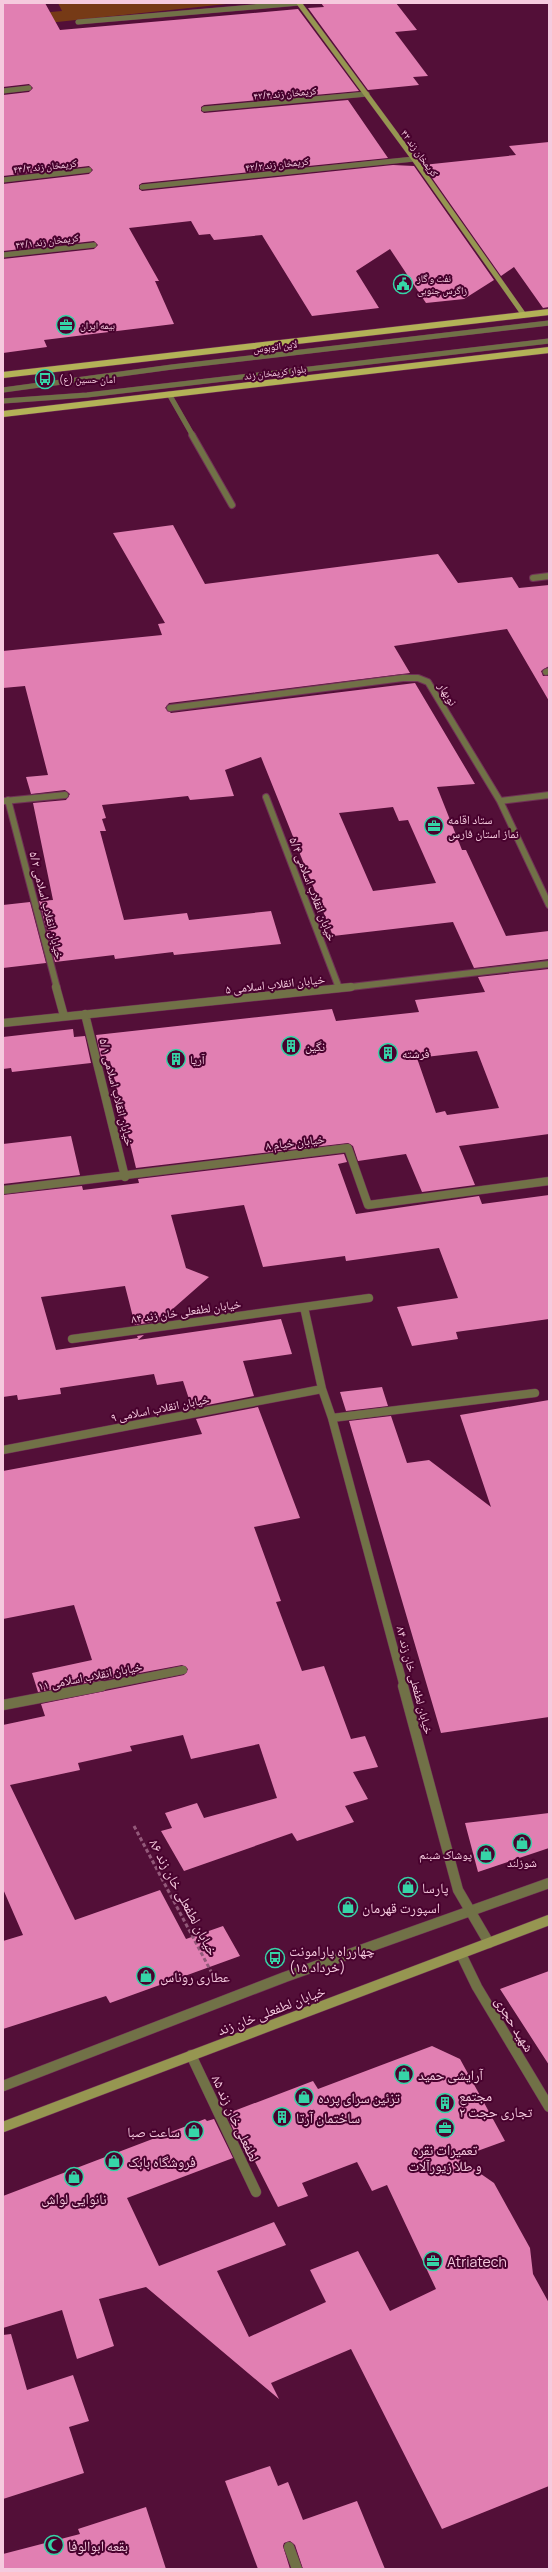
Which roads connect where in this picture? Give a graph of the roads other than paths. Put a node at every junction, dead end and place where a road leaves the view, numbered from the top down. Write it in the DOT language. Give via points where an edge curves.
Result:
graph roads {
  1 [pos="299,3"];
  2 [pos="78,22"];
  3 [pos="29,88"];
  4 [pos="3,91"];
  5 [pos="367,94"];
  6 [pos="204,109"];
  7 [pos="414,159"];
  8 [pos="89,170"];
  9 [pos="3,180"];
  10 [pos="142,187"];
  11 [pos="94,245"];
  12 [pos="3,255"];
  13 [pos="549,312"];
  14 [pos="524,315"];
  15 [pos="549,323"];
  16 [pos="549,342"];
  17 [pos="549,350"];
  18 [pos="3,375"];
  19 [pos="3,390"];
  20 [pos="169,394"];
  21 [pos="3,401"];
  22 [pos="3,414"];
  23 [pos="232,505"];
  24 [pos="549,576"];
  25 [pos="533,578"];
  26 [pos="170,708"];
  27 [pos="65,795"];
  28 [pos="549,795"];
  29 [pos="266,797"];
  30 [pos="6,800"];
  31 [pos="500,801"];
  32 [pos="549,905"];
  33 [pos="549,964"];
  34 [pos="339,988"];
  35 [pos="85,1014"];
  36 [pos="64,1016"];
  37 [pos="3,1023"];
  38 [pos="125,1176"];
  39 [pos="549,1180"];
  40 [pos="3,1190"];
  41 [pos="369,1298"];
  42 [pos="304,1307"];
  43 [pos="72,1339"];
  44 [pos="322,1390"];
  45 [pos="534,1393"];
  46 [pos="332,1418"];
  47 [pos="3,1450"];
  48 [pos="183,1670"];
  49 [pos="3,1705"];
  50 [pos="549,1883"];
  51 [pos="470,1912"];
  52 [pos="549,1920"];
  53 [pos="489,1943"];
  54 [pos="461,1954"];
  55 [pos="191,2055"];
  56 [pos="3,2086"];
  57 [pos="549,2107"];
  58 [pos="3,2127"];
  59 [pos="256,2192"];
  60 [pos="289,2548"];
  61 [pos="297,2569"];
  1 -- 2 [label="street"];
  1 -- 5 [label="street, کریمخان زند ۴۲"];
  3 -- 4 [label="street"];
  5 -- 6 [label="street, کریمخان زند ۴۲/۴"];
  5 -- 7 [label="street, کریمخان زند ۴۲"];
  7 -- 10 [label="street, کریمخان زند ۴۲/۲"];
  7 -- 14 [label="street, کریمخان زند ۴۲"];
  8 -- 9 [label="street, کریمخان زند ۴۴/۳"];
  11 -- 12 [label="street, کریمخان زند ۴۴/۱"];
  13 -- 14 [label="main road"];
  14 -- 18 [label="main road"];
  15 -- 19 [label="street, لاین اتوبوس" via="172,367"];
  16 -- 21 [label="street" via="87,395"];
  17 -- 20 [label="main road, بلوار کریمخان زند"];
  20 -- 22 [label="main road, بلوار کریمخان زند"];
  20 -- 23 [label="street"];
  24 -- 25 [label="street"];
  26 -- 31 [label="street, نوبهار" via="418,678 428,682"];
  27 -- 30 [label="street"];
  28 -- 31 [label="street"];
  29 -- 34 [label="street, خیابان انقلاب اسلامی ۵/۴"];
  30 -- 36 [label="street, خیابان انقلاب اسلامی ۵/۲"];
  31 -- 32 [label="street, نوبهار"];
  33 -- 34 [label="street, خیابان انقلاب اسلامی ۵"];
  34 -- 35 [label="street, خیابان انقلاب اسلامی ۵"];
  35 -- 36 [label="street, خیابان انقلاب اسلامی ۵"];
  35 -- 38 [label="street, خیابان انقلاب اسلامی ۵/۱"];
  36 -- 37 [label="street, خیابان انقلاب اسلامی ۵"];
  38 -- 39 [label="street, خیابان خیام ۸" via="348,1148 368,1205"];
  38 -- 40 [label="street, خیابان خیام ۸"];
  41 -- 42 [label="street, خیابان لطفعلی خان زند ۸۴"];
  42 -- 43 [label="street, خیابان لطفعلی خان زند ۸۴"];
  42 -- 44 [label="street, خیابان لطفعلی خان زند ۸۴"];
  44 -- 46 [label="street, خیابان لطفعلی خان زند ۸۴"];
  44 -- 47 [label="street, خیابان انقلاب اسلامی ۹"];
  45 -- 46 [label="street"];
  46 -- 51 [label="street, خیابان لطفعلی خان زند ۸۴" via="458,1890"];
  48 -- 49 [label="street, خیابان انقلاب اسلامی ۱۱"];
  50 -- 51 [label="street"];
  51 -- 53 [label="street, خیابان لطفعلی خان زند ۸۴"];
  51 -- 56 [label="street" via="285,1977"];
  52 -- 53 [label="street, خیابان لطفعلی خان زند"];
  53 -- 54 [label="street, خیابان لطفعلی خان زند"];
  54 -- 55 [label="street, خیابان لطفعلی خان زند"];
  54 -- 57 [label="street, شهید حجری" via="477,1987"];
  55 -- 58 [label="street, خیابان لطفعلی خان زند"];
  55 -- 59 [label="street, لطفعلی خان زند ۸۵"];
  60 -- 61 [label="street"];
}
